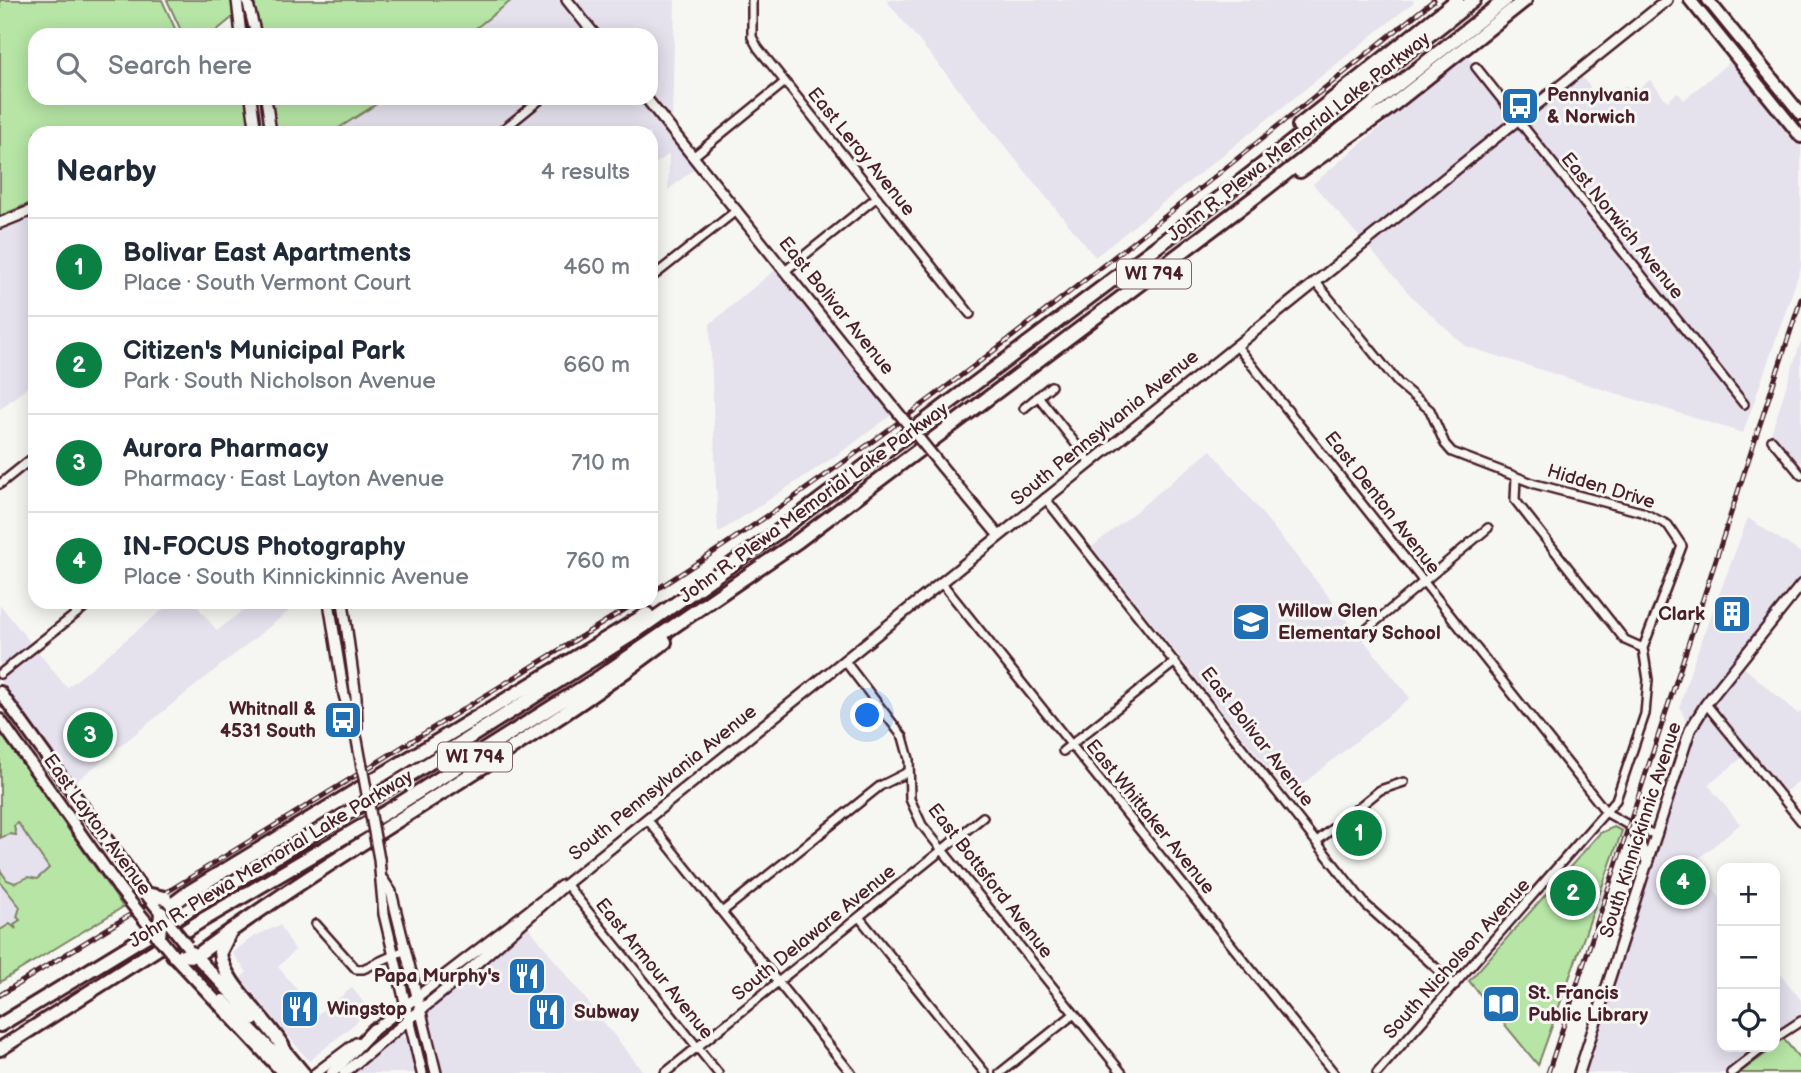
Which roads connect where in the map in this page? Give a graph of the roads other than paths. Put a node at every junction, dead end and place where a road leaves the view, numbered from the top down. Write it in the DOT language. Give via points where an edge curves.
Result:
graph roads {
  1 [pos="237,0"];
  2 [pos="247,0"];
  3 [pos="567,0"];
  4 [pos="752,0"];
  5 [pos="1457,0"];
  6 [pos="1474,0"];
  7 [pos="1505,0"];
  8 [pos="1525,0"];
  9 [pos="1667,0"];
  10 [pos="1690,0"];
  11 [pos="1709,0"];
  12 [pos="240,28"];
  13 [pos="254,28"];
  14 [pos="589,28"];
  15 [pos="1476,67"];
  16 [pos="785,82"];
  17 [pos="252,105"];
  18 [pos="267,105"];
  19 [pos="533,105"];
  20 [pos="652,105"];
  21 [pos="1801,114"];
  22 [pos="1517,119"];
  23 [pos="255,126"];
  24 [pos="270,126"];
  25 [pos="508,126"];
  26 [pos="1801,137"];
  27 [pos="694,156"];
  28 [pos="1263,191"];
  29 [pos="877,197"];
  30 [pos="737,210"];
  31 [pos="28,212"];
  32 [pos="0,223"];
  33 [pos="1161,242"];
  34 [pos="785,271"];
  35 [pos="658,272"];
  36 [pos="1315,281"];
  37 [pos="970,314"];
  38 [pos="1236,345"];
  39 [pos="1051,386"];
  40 [pos="1038,397"];
  41 [pos="1744,404"];
  42 [pos="1024,408"];
  43 [pos="1772,440"];
  44 [pos="28,462"];
  45 [pos="1090,462"];
  46 [pos="1801,475"];
  47 [pos="1516,478"];
  48 [pos="0,484"];
  49 [pos="1045,498"];
  50 [pos="1488,528"];
  51 [pos="775,534"];
  52 [pos="999,536"];
  53 [pos="798,541"];
  54 [pos="941,582"];
  55 [pos="1425,584"];
  56 [pos="1801,585"];
  57 [pos="658,605"];
  58 [pos="82,609"];
  59 [pos="330,609"];
  60 [pos="344,609"];
  61 [pos="652,609"];
  62 [pos="1362,634"];
  63 [pos="1643,648"];
  64 [pos="844,660"];
  65 [pos="1175,662"];
  66 [pos="0,674"];
  67 [pos="0,692"];
  68 [pos="1706,704"];
  69 [pos="0,720"];
  70 [pos="357,740"];
  71 [pos="1072,745"];
  72 [pos="1063,751"];
  73 [pos="908,772"];
  74 [pos="1404,782"];
  75 [pos="1607,813"];
  76 [pos="983,817"];
  77 [pos="647,818"];
  78 [pos="1801,821"];
  79 [pos="1633,827"];
  80 [pos="1657,835"];
  81 [pos="1316,842"];
  82 [pos="943,850"];
  83 [pos="1648,864"];
  84 [pos="383,880"];
  85 [pos="566,884"];
  86 [pos="146,894"];
  87 [pos="165,906"];
  88 [pos="722,912"];
  89 [pos="859,917"];
  90 [pos="316,923"];
  91 [pos="234,928"];
  92 [pos="159,937"];
  93 [pos="405,950"];
  94 [pos="191,951"];
  95 [pos="393,956"];
  96 [pos="176,958"];
  97 [pos="778,982"];
  98 [pos="1455,985"];
  99 [pos="416,997"];
  100 [pos="404,1006"];
  101 [pos="419,1011"];
  102 [pos="1074,1014"];
  103 [pos="408,1020"];
  104 [pos="1801,1021"];
  105 [pos="0,1026"];
  106 [pos="374,1029"];
  107 [pos="1780,1035"];
  108 [pos="283,1047"];
  109 [pos="697,1047"];
  110 [pos="0,1049"];
  111 [pos="265,1052"];
  112 [pos="1758,1052"];
  113 [pos="272,1073"];
  114 [pos="283,1073"];
  115 [pos="294,1073"];
  116 [pos="304,1073"];
  117 [pos="316,1073"];
  118 [pos="331,1073"];
  119 [pos="344,1073"];
  120 [pos="422,1073"];
  121 [pos="436,1073"];
  122 [pos="665,1073"];
  123 [pos="718,1073"];
  124 [pos="851,1073"];
  125 [pos="985,1073"];
  126 [pos="1000,1073"];
  127 [pos="1122,1073"];
  128 [pos="1334,1073"];
  129 [pos="1377,1073"];
  130 [pos="1580,1073"];
  131 [pos="1731,1073"];
  1 -- 12 [label="street"];
  2 -- 13 [label="street"];
  3 -- 14 [label="street"];
  4 -- 16 [label="street, East Leroy Avenue" via="752,37"];
  5 -- 33 [label="main road" via="1184,218"];
  6 -- 33 [label="main road, John R. Plewa Memorial Lake Parkway / WI 794"];
  7 -- 28 [label="main road, John R. Plewa Memorial Lake Parkway / WI 794"];
  8 -- 28 [label="main road" via="1331,151"];
  9 -- 22 [label="street, South Pennsylvania Avenue"];
  10 -- 26 [label="main road"];
  11 -- 21 [label="main road"];
  15 -- 22 [label="street, East Norwich Avenue"];
  16 -- 27 [label="street"];
  16 -- 29 [label="street, East Leroy Avenue"];
  17 -- 23 [label="street"];
  18 -- 24 [label="street"];
  19 -- 25 [label="street"];
  20 -- 27 [label="street, East Bolivar Avenue"];
  22 -- 36 [label="street, South Pennsylvania Avenue"];
  22 -- 41 [label="street, East Norwich Avenue"];
  27 -- 30 [label="street, East Bolivar Avenue"];
  28 -- 53 [label="main road, John R. Plewa Memorial Lake Parkway / WI 794"];
  29 -- 34 [label="street"];
  29 -- 37 [label="street, East Leroy Avenue"];
  30 -- 34 [label="street, East Bolivar Avenue"];
  30 -- 35 [label="street"];
  31 -- 32 [label="street"];
  33 -- 51 [label="main road, John R. Plewa Memorial Lake Parkway / WI 794"];
  34 -- 52 [label="street, East Bolivar Avenue, bridge"];
  36 -- 38 [label="street, South Pennsylvania Avenue"];
  36 -- 47 [label="street, Hidden Drive" via="1398,383 1430,410 1452,452"];
  38 -- 45 [label="street, South Pennsylvania Avenue"];
  38 -- 55 [label="street, East Denton Avenue"];
  39 -- 40 [label="street"];
  40 -- 42 [label="street"];
  40 -- 45 [label="street"];
  43 -- 46 [label="street"];
  44 -- 48 [label="street"];
  45 -- 49 [label="street, South Pennsylvania Avenue"];
  47 -- 63 [label="street, Hidden Drive" via="1515,500 1625,640"];
  47 -- 63 [label="street, Hidden Drive" via="1642,512 1668,525 1682,546"];
  49 -- 52 [label="street, South Pennsylvania Avenue"];
  49 -- 65 [label="street, East Bolivar Avenue"];
  50 -- 55 [label="street"];
  51 -- 57 [label="main road"];
  51 -- 105 [label="main road, John R. Plewa Memorial Lake Parkway / WI 794" via="628,637"];
  52 -- 54 [label="street, South Pennsylvania Avenue"];
  53 -- 91 [label="main road" via="623,674 347,850"];
  53 -- 110 [label="main road, John R. Plewa Memorial Lake Parkway / WI 794" via="601,676"];
  54 -- 64 [label="street, South Pennsylvania Avenue"];
  54 -- 71 [label="street, East Whittaker Avenue"];
  55 -- 62 [label="street"];
  55 -- 75 [label="street, East Denton Avenue"];
  56 -- 68 [label="street, South Kinnickinnic Avenue"];
  58 -- 66 [label="street"];
  59 -- 70 [label="street" via="344,695"];
  60 -- 70 [label="street"];
  61 -- 87 [label="main road"];
  63 -- 75 [label="street, Hidden Drive" via="1648,681 1645,714 1616,800"];
  64 -- 73 [label="street, East Bottsford Avenue" via="898,729 906,747"];
  64 -- 77 [label="street, South Pennsylvania Avenue"];
  65 -- 71 [label="street"];
  65 -- 81 [label="street, East Bolivar Avenue"];
  67 -- 86 [label="main road, East Layton Avenue"];
  68 -- 78 [label="street"];
  68 -- 80 [label="street, South Kinnickinnic Avenue" via="1690,730"];
  69 -- 92 [label="main road, East Layton Avenue, bridge"];
  70 -- 84 [label="street, bridge"];
  71 -- 72 [label="street"];
  71 -- 128 [label="street, East Whittaker Avenue"];
  73 -- 82 [label="street, East Bottsford Avenue" via="914,810"];
  73 -- 88 [label="street" via="880,786"];
  74 -- 81 [label="street" via="1380,790"];
  75 -- 79 [label="street"];
  75 -- 98 [label="street, South Nicholson Avenue"];
  76 -- 82 [label="street, South Delaware Avenue"];
  77 -- 85 [label="street, South Pennsylvania Avenue"];
  77 -- 88 [label="street"];
  79 -- 80 [label="street"];
  79 -- 83 [label="street"];
  80 -- 83 [label="street, South Kinnickinnic Avenue"];
  81 -- 98 [label="street, East Bolivar Avenue" via="1375,914"];
  82 -- 89 [label="street, South Delaware Avenue"];
  82 -- 102 [label="street, East Bottsford Avenue"];
  83 -- 130 [label="street, South Kinnickinnic Avenue"];
  84 -- 93 [label="street" via="391,892"];
  84 -- 95 [label="street"];
  85 -- 99 [label="street, South Pennsylvania Avenue"];
  85 -- 101 [label="street, South Pennsylvania Avenue"];
  85 -- 109 [label="street, East Armour Avenue"];
  86 -- 87 [label="main road, bridge"];
  87 -- 92 [label="main road, bridge"];
  87 -- 94 [label="main road, East Layton Avenue, bridge"];
  88 -- 97 [label="street"];
  89 -- 97 [label="street, South Delaware Avenue"];
  89 -- 125 [label="street"];
  90 -- 95 [label="street" via="356,969"];
  91 -- 94 [label="main road"];
  91 -- 108 [label="main road" via="220,952 220,962"];
  92 -- 96 [label="main road, East Layton Avenue, bridge"];
  93 -- 95 [label="street"];
  93 -- 99 [label="street"];
  94 -- 96 [label="main road"];
  94 -- 108 [label="main road, East Layton Avenue"];
  95 -- 100 [label="street"];
  96 -- 111 [label="main road, East Layton Avenue"];
  96 -- 115 [label="main road"];
  97 -- 109 [label="street, South Delaware Avenue"];
  97 -- 124 [label="street"];
  98 -- 129 [label="street, South Nicholson Avenue"];
  99 -- 100 [label="street, South Pennsylvania Avenue"];
  99 -- 101 [label="street"];
  100 -- 103 [label="street"];
  100 -- 106 [label="street, South Pennsylvania Avenue"];
  101 -- 103 [label="street, South Pennsylvania Avenue"];
  101 -- 121 [label="street"];
  102 -- 126 [label="street"];
  102 -- 127 [label="street, East Bottsford Avenue"];
  103 -- 119 [label="street, South Pennsylvania Avenue"];
  103 -- 120 [label="street"];
  104 -- 107 [label="street"];
  106 -- 117 [label="street, South Pennsylvania Avenue"];
  106 -- 118 [label="main road"];
  108 -- 116 [label="main road, East Layton Avenue"];
  109 -- 122 [label="street, South Delaware Avenue"];
  109 -- 123 [label="street, East Armour Avenue"];
  111 -- 113 [label="main road"];
  111 -- 114 [label="main road, East Layton Avenue"];
  112 -- 131 [label="street"];
}
